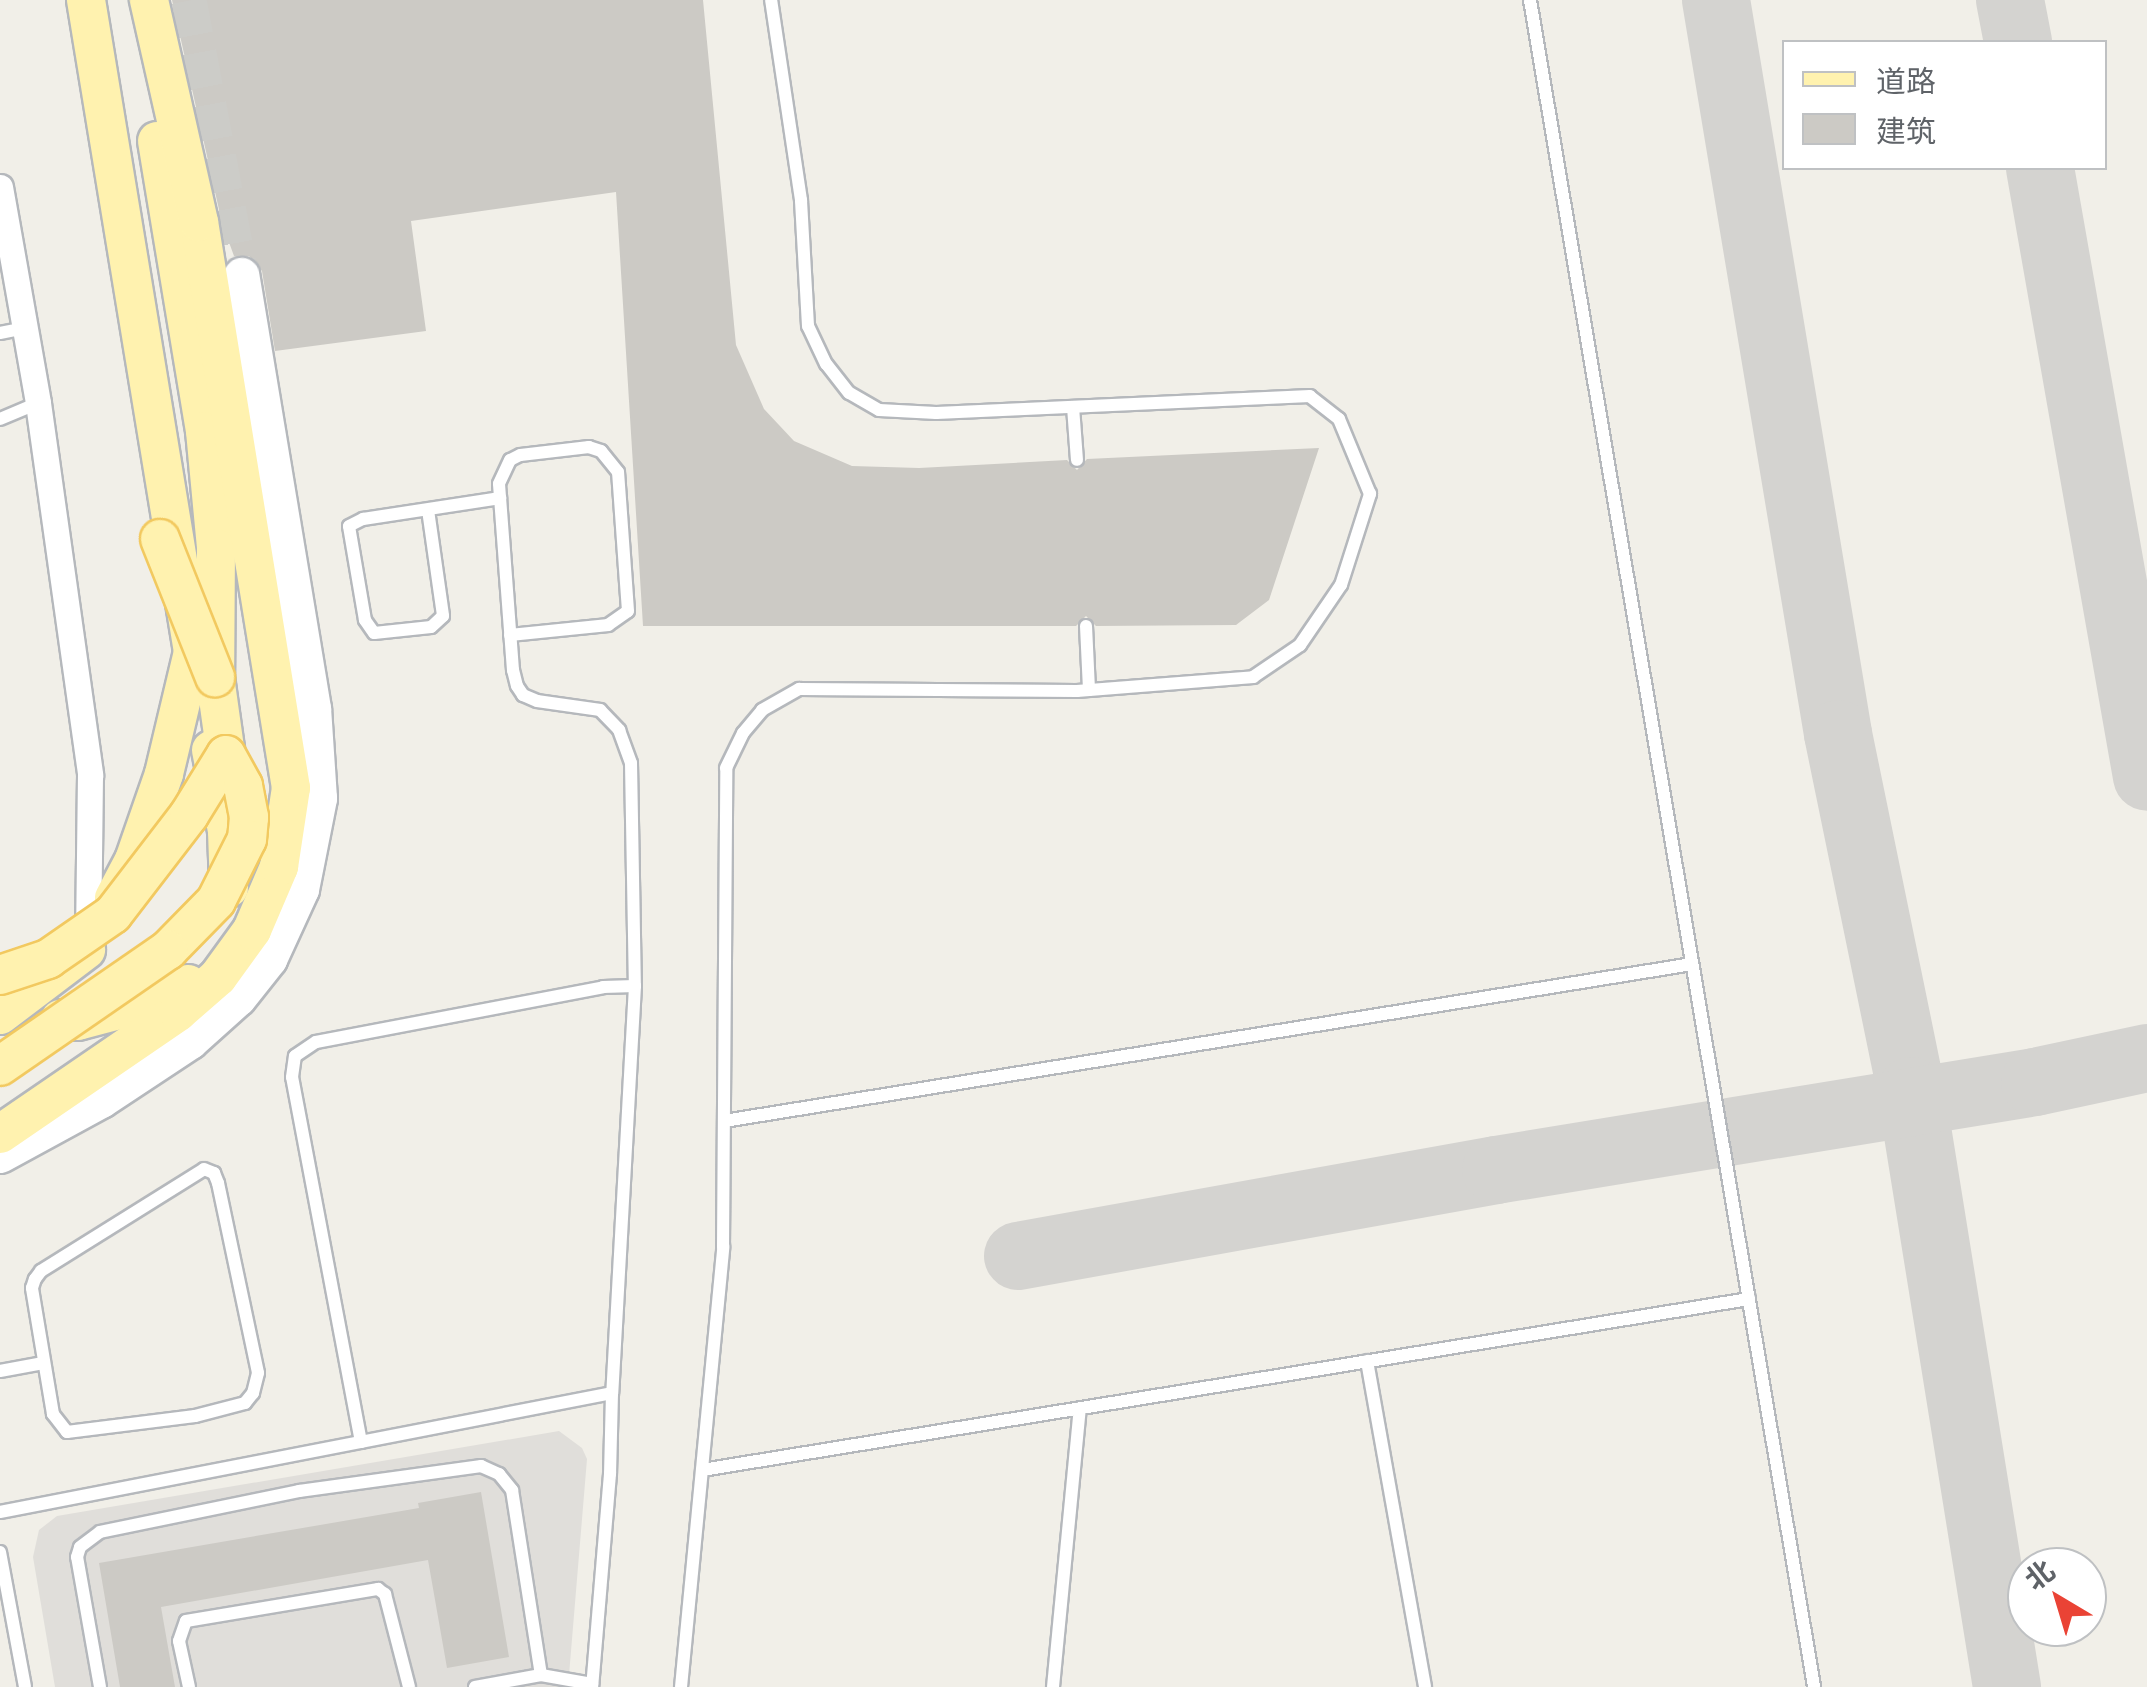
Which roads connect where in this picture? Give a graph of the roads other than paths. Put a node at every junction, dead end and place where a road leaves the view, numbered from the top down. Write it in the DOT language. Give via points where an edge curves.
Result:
graph roads {
  1 [pos="62,0"];
  2 [pos="86,0"];
  3 [pos="133,0"];
  4 [pos="150,0"];
  5 [pos="771,0"];
  6 [pos="1530,0"];
  7 [pos="0,188"];
  8 [pos="240,274"];
  9 [pos="12,330"];
  10 [pos="38,402"];
  11 [pos="1073,407"];
  12 [pos="0,419"];
  13 [pos="1077,460"];
  14 [pos="500,498"];
  15 [pos="428,510"];
  16 [pos="1086,626"];
  17 [pos="510,635"];
  18 [pos="204,664"];
  19 [pos="1090,690"];
  20 [pos="226,756"];
  21 [pos="88,949"];
  22 [pos="1692,964"];
  23 [pos="227,966"];
  24 [pos="0,975"];
  25 [pos="635,986"];
  26 [pos="1,1014"];
  27 [pos="0,1066"];
  28 [pos="724,1120"];
  29 [pos="0,1134"];
  30 [pos="0,1156"];
  31 [pos="1749,1299"];
  32 [pos="1367,1361"];
  33 [pos="43,1363"];
  34 [pos="0,1371"];
  35 [pos="612,1392"];
  36 [pos="1080,1408"];
  37 [pos="361,1442"];
  38 [pos="702,1470"];
  39 [pos="0,1512"];
  40 [pos="0,1552"];
  41 [pos="541,1675"];
  42 [pos="592,1686"];
  43 [pos="25,1687"];
  44 [pos="100,1687"];
  45 [pos="189,1687"];
  46 [pos="409,1687"];
  47 [pos="475,1687"];
  48 [pos="681,1687"];
  49 [pos="1052,1687"];
  50 [pos="1426,1687"];
  51 [pos="1814,1687"];
  1 -- 18 [label="main road, bridge" via="160,539"];
  2 -- 18 [label="main road"];
  3 -- 18 [label="main road" via="205,431 216,548"];
  4 -- 23 [label="main road" via="199,222 291,788 280,867 252,930"];
  5 -- 11 [label="lane" via="802,200 808,326 826,364 849,393 879,410"];
  6 -- 22 [label="lane"];
  7 -- 9 [label="street"];
  8 -- 30 [label="main road" via="312,708 319,798 301,889 269,959 214,1020 100,1100"];
  9 -- 10 [label="street"];
  10 -- 12 [label="lane"];
  10 -- 21 [label="street" via="90,775"];
  11 -- 13 [label="lane"];
  11 -- 19 [label="lane" via="1310,396 1339,420 1370,494 1341,586 1300,645 1253,677"];
  14 -- 15 [label="lane"];
  14 -- 17 [label="lane"];
  14 -- 17 [label="lane" via="502,472 520,456 601,451 618,472 631,602 608,625"];
  15 -- 15 [label="lane" via="349,526 365,620 374,633 431,627 443,616"];
  16 -- 19 [label="lane"];
  17 -- 25 [label="lane" via="523,695 600,710 627,744"];
  18 -- 20 [label="main road"];
  18 -- 21 [label="main road" via="134,860"];
  18 -- 23 [label="main road" via="227,831"];
  19 -- 28 [label="lane" via="799,688 762,710 726,768"];
  20 -- 24 [label="main road, bridge" via="113,914 48,959"];
  20 -- 27 [label="main road, bridge" via="243,786 249,817 247,838 216,902 168,950"];
  21 -- 26 [label="main road"];
  22 -- 28 [label="lane"];
  22 -- 31 [label="lane"];
  23 -- 26 [label="main road" via="153,1002 78,1020"];
  23 -- 29 [label="main road" via="178,1012"];
  25 -- 35 [label="lane"];
  25 -- 37 [label="lane" via="316,1042 295,1056 292,1077"];
  28 -- 38 [label="lane" via="724,1247"];
  31 -- 32 [label="lane"];
  31 -- 51 [label="lane"];
  32 -- 36 [label="lane"];
  32 -- 50 [label="lane"];
  33 -- 33 [label="lane" via="32,1288 41,1270 196,1172 214,1173 258,1373 245,1403 66,1432 52,1414"];
  33 -- 34 [label="lane"];
  35 -- 37 [label="lane"];
  35 -- 42 [label="lane"];
  36 -- 38 [label="lane"];
  36 -- 49 [label="lane"];
  37 -- 39 [label="lane"];
  38 -- 48 [label="lane"];
  40 -- 43 [label="lane"];
  41 -- 42 [label="lane"];
  41 -- 44 [label="lane" via="512,1490 500,1474 470,1466 190,1512 90,1538 78,1557"];
  41 -- 47 [label="lane"];
  45 -- 46 [label="lane" via="179,1641 186,1622 378,1589 385,1594"];
}
